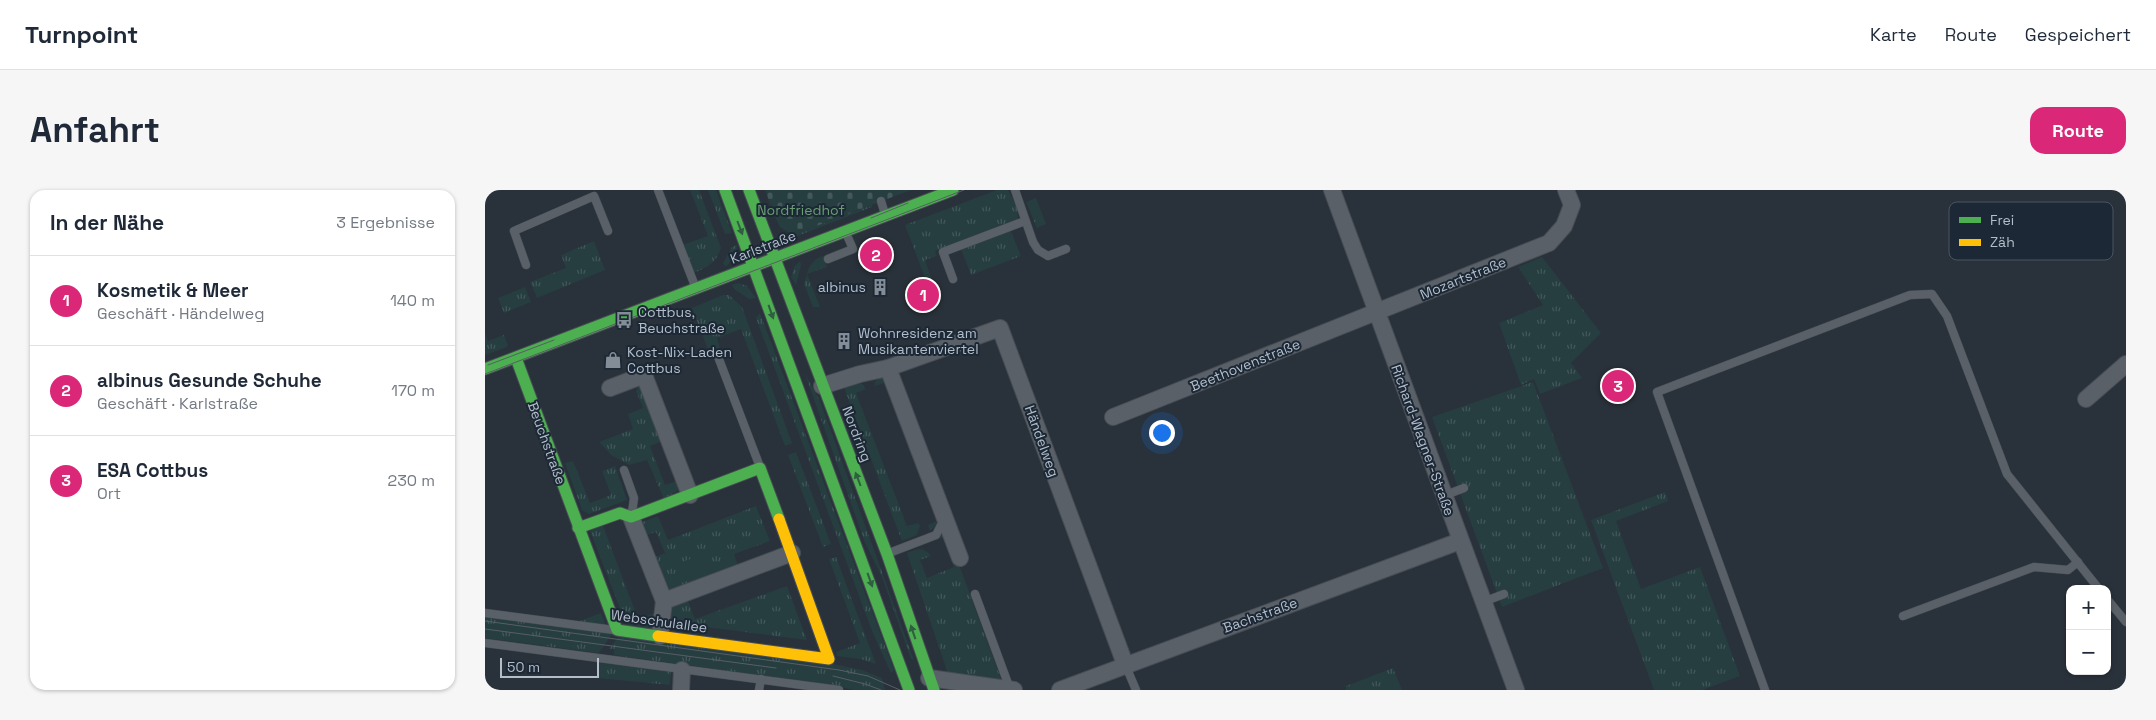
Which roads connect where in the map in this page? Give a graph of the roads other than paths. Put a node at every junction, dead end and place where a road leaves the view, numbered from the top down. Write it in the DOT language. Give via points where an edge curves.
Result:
graph roads {
  1 [pos="658,190"];
  2 [pos="725,190"];
  3 [pos="749,190"];
  4 [pos="953,190"];
  5 [pos="1015,190"];
  6 [pos="1332,190"];
  7 [pos="1566,190"];
  8 [pos="881,202"];
  9 [pos="886,216"];
  10 [pos="1025,221"];
  11 [pos="608,231"];
  12 [pos="845,231"];
  13 [pos="1066,249"];
  14 [pos="775,258"];
  15 [pos="828,259"];
  16 [pos="527,265"];
  17 [pos="753,267"];
  18 [pos="953,279"];
  19 [pos="696,289"];
  20 [pos="1377,313"];
  21 [pos="717,354"];
  22 [pos="516,358"];
  23 [pos="2126,364"];
  24 [pos="888,368"];
  25 [pos="485,369"];
  26 [pos="822,386"];
  27 [pos="610,388"];
  28 [pos="2085,399"];
  29 [pos="1113,417"];
  30 [pos="761,468"];
  31 [pos="624,470"];
  32 [pos="1464,488"];
  33 [pos="690,495"];
  34 [pos="1443,496"];
  35 [pos="631,517"];
  36 [pos="945,517"];
  37 [pos="578,528"];
  38 [pos="1460,541"];
  39 [pos="792,553"];
  40 [pos="887,554"];
  41 [pos="960,558"];
  42 [pos="2078,562"];
  43 [pos="2096,585"];
  44 [pos="975,594"];
  45 [pos="1504,594"];
  46 [pos="664,601"];
  47 [pos="1483,602"];
  48 [pos="2111,604"];
  49 [pos="485,613"];
  50 [pos="1903,616"];
  51 [pos="2126,622"];
  52 [pos="617,630"];
  53 [pos="660,636"];
  54 [pos="485,643"];
  55 [pos="1125,664"];
  56 [pos="682,670"];
  57 [pos="920,678"];
  58 [pos="761,679"];
  59 [pos="1010,689"];
  60 [pos="681,690"];
  61 [pos="759,690"];
  62 [pos="839,690"];
  63 [pos="909,690"];
  64 [pos="1014,690"];
  65 [pos="1060,690"];
  66 [pos="1136,690"];
  67 [pos="1516,690"];
  68 [pos="1765,690"];
  1 -- 19 [label="lane"];
  2 -- 17 [label="street, Nordring, one-way"];
  3 -- 14 [label="street, Nordring"];
  4 -- 9 [label="street, Karlstraße"];
  5 -- 10 [label="lane"];
  6 -- 20 [label="street, Richard-Wagner-Straße"];
  7 -- 20 [label="street, Mozartstraße" via="1571,205 1564,226 1549,243"];
  8 -- 9 [label="lane"];
  9 -- 12 [label="street, Karlstraße"];
  10 -- 13 [label="lane" via="1038,250 1048,256"];
  10 -- 18 [label="lane" via="943,252"];
  11 -- 16 [label="lane" via="594,196 514,231"];
  12 -- 14 [label="street, Karlstraße"];
  12 -- 15 [label="lane" via="853,249"];
  14 -- 17 [label="street, Karlstraße"];
  14 -- 26 [label="street, Nordring"];
  17 -- 19 [label="street, Karlstraße"];
  17 -- 57 [label="street, Nordring, one-way"];
  19 -- 22 [label="street, Karlstraße"];
  20 -- 29 [label="street, Beethovenstraße"];
  20 -- 34 [label="street, Richard-Wagner-Straße"];
  21 -- 30 [label="lane"];
  22 -- 25 [label="street, Karlstraße"];
  22 -- 37 [label="street, Beuchstraße"];
  23 -- 28 [label="street"];
  24 -- 26 [label="street, Händelweg"];
  24 -- 36 [label="street"];
  24 -- 55 [label="street, Händelweg" via="1000,328"];
  40 -- 26 [label="street, Nordring, one-way"];
  27 -- 33 [label="street" via="644,375"];
  30 -- 33 [label="street"];
  30 -- 39 [label="street"];
  31 -- 35 [label="lane" via="634,498"];
  32 -- 34 [label="lane"];
  33 -- 35 [label="street"];
  34 -- 38 [label="street, Richard-Wagner-Straße"];
  35 -- 37 [label="street" via="620,513"];
  35 -- 46 [label="street"];
  36 -- 40 [label="lane" via="936,534"];
  36 -- 41 [label="street"];
  37 -- 52 [label="street, Beuchstraße"];
  38 -- 47 [label="street, Richard-Wagner-Straße"];
  38 -- 55 [label="street, Bachstraße"];
  39 -- 46 [label="street"];
  39 -- 53 [label="street, Webschulallee" via="829,659"];
  57 -- 40 [label="street, Nordring, one-way"];
  42 -- 43 [label="lane"];
  42 -- 50 [label="lane" via="2068,570 2034,567"];
  42 -- 68 [label="lane" via="2007,474 1947,316 1932,294 1910,294 1657,392"];
  44 -- 59 [label="lane"];
  45 -- 47 [label="lane"];
  46 -- 53 [label="street"];
  47 -- 67 [label="street, Richard-Wagner-Straße"];
  48 -- 51 [label="lane"];
  49 -- 52 [label="lane, Webschulallee"];
  52 -- 53 [label="street, Webschulallee"];
  54 -- 56 [label="lane"];
  55 -- 65 [label="street, Bachstraße"];
  55 -- 66 [label="lane"];
  56 -- 58 [label="lane"];
  56 -- 60 [label="street"];
  57 -- 59 [label="street"];
  57 -- 63 [label="street, Nordring"];
  58 -- 61 [label="lane"];
  58 -- 62 [label="lane"];
  59 -- 64 [label="street"];
}
